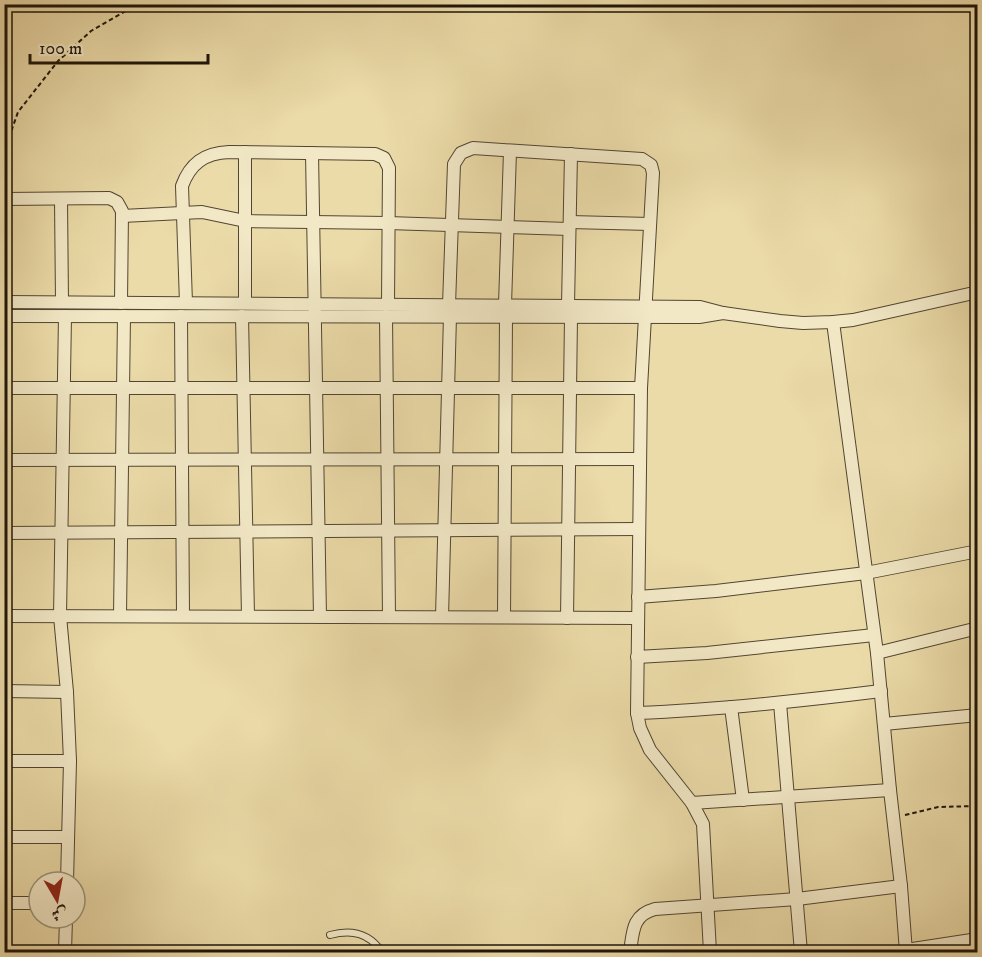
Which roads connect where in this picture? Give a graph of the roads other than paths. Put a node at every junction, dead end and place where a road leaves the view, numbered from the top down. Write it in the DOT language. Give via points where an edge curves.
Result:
graph roads {
  1 [pos="510,151"];
  2 [pos="245,152"];
  3 [pos="312,153"];
  4 [pos="571,154"];
  5 [pos="4,199"];
  6 [pos="61,199"];
  7 [pos="182,213"];
  8 [pos="122,216"];
  9 [pos="245,221"];
  10 [pos="313,222"];
  11 [pos="388,223"];
  12 [pos="650,224"];
  13 [pos="452,225"];
  14 [pos="569,225"];
  15 [pos="508,227"];
  16 [pos="978,292"];
  17 [pos="4,302"];
  18 [pos="62,302"];
  19 [pos="121,303"];
  20 [pos="186,303"];
  21 [pos="245,303"];
  22 [pos="314,310"];
  23 [pos="387,310"];
  24 [pos="449,311"];
  25 [pos="506,311"];
  26 [pos="569,311"];
  27 [pos="644,311"];
  28 [pos="4,316"];
  29 [pos="65,316"];
  30 [pos="124,316"];
  31 [pos="181,316"];
  32 [pos="242,316"];
  33 [pos="833,322"];
  34 [pos="4,388"];
  35 [pos="64,388"];
  36 [pos="123,388"];
  37 [pos="182,388"];
  38 [pos="244,388"];
  39 [pos="315,388"];
  40 [pos="387,388"];
  41 [pos="448,388"];
  42 [pos="506,388"];
  43 [pos="570,388"];
  44 [pos="641,388"];
  45 [pos="62,459"];
  46 [pos="122,459"];
  47 [pos="182,459"];
  48 [pos="245,459"];
  49 [pos="317,459"];
  50 [pos="388,459"];
  51 [pos="446,459"];
  52 [pos="505,459"];
  53 [pos="569,459"];
  54 [pos="640,459"];
  55 [pos="4,460"];
  56 [pos="568,529"];
  57 [pos="639,529"];
  58 [pos="444,530"];
  59 [pos="505,530"];
  60 [pos="318,531"];
  61 [pos="388,531"];
  62 [pos="182,532"];
  63 [pos="247,532"];
  64 [pos="61,533"];
  65 [pos="121,533"];
  66 [pos="4,534"];
  67 [pos="978,551"];
  68 [pos="866,573"];
  69 [pos="638,597"];
  70 [pos="4,616"];
  71 [pos="60,616"];
  72 [pos="120,616"];
  73 [pos="183,616"];
  74 [pos="248,616"];
  75 [pos="320,617"];
  76 [pos="389,617"];
  77 [pos="442,617"];
  78 [pos="504,617"];
  79 [pos="567,618"];
  80 [pos="638,618"];
  81 [pos="978,628"];
  82 [pos="874,635"];
  83 [pos="877,653"];
  84 [pos="637,657"];
  85 [pos="4,691"];
  86 [pos="881,691"];
  87 [pos="67,692"];
  88 [pos="780,703"];
  89 [pos="731,707"];
  90 [pos="637,713"];
  91 [pos="978,715"];
  92 [pos="884,724"];
  93 [pos="4,761"];
  94 [pos="70,761"];
  95 [pos="890,790"];
  96 [pos="789,798"];
  97 [pos="742,800"];
  98 [pos="692,803"];
  99 [pos="4,837"];
  100 [pos="68,837"];
  101 [pos="67,870"];
  102 [pos="901,886"];
  103 [pos="797,899"];
  104 [pos="4,903"];
  105 [pos="27,903"];
  106 [pos="708,904"];
  107 [pos="66,930"];
  108 [pos="330,935"];
  109 [pos="978,939"];
  110 [pos="906,951"];
  111 [pos="65,952"];
  112 [pos="382,952"];
  113 [pos="630,952"];
  114 [pos="710,952"];
  115 [pos="801,952"];
  1 -- 4 [label="street"];
  1 -- 13 [label="street" via="473,148 457,158"];
  1 -- 15 [label="street"];
  2 -- 3 [label="street"];
  2 -- 7 [label="street" via="216,152 194,164 182,186"];
  2 -- 9 [label="street"];
  3 -- 10 [label="street"];
  3 -- 11 [label="street" via="375,154 384,158 389,168"];
  4 -- 12 [label="street" via="649,162 653,173"];
  4 -- 14 [label="street"];
  5 -- 6 [label="street"];
  6 -- 8 [label="street" via="113,199"];
  6 -- 18 [label="street"];
  7 -- 8 [label="street"];
  7 -- 9 [label="street"];
  7 -- 20 [label="street"];
  8 -- 19 [label="street"];
  9 -- 10 [label="street"];
  9 -- 21 [label="street"];
  10 -- 11 [label="street"];
  10 -- 22 [label="street"];
  11 -- 13 [label="street"];
  11 -- 23 [label="street"];
  12 -- 14 [label="street"];
  12 -- 27 [label="street"];
  13 -- 15 [label="street"];
  13 -- 24 [label="street"];
  14 -- 15 [label="street"];
  14 -- 26 [label="street"];
  15 -- 25 [label="street"];
  16 -- 33 [label="street"];
  17 -- 18 [label="street"];
  18 -- 19 [label="street"];
  19 -- 20 [label="street"];
  20 -- 21 [label="street"];
  21 -- 22 [label="street"];
  22 -- 23 [label="street"];
  22 -- 32 [label="street"];
  22 -- 39 [label="street"];
  23 -- 24 [label="street"];
  23 -- 40 [label="street"];
  24 -- 25 [label="street"];
  24 -- 41 [label="street"];
  25 -- 26 [label="street"];
  25 -- 42 [label="street"];
  26 -- 27 [label="street"];
  26 -- 43 [label="street"];
  27 -- 33 [label="street"];
  27 -- 44 [label="street"];
  28 -- 29 [label="street"];
  29 -- 30 [label="street"];
  29 -- 35 [label="street"];
  30 -- 31 [label="street"];
  30 -- 36 [label="street"];
  31 -- 32 [label="street"];
  31 -- 37 [label="street"];
  32 -- 38 [label="street"];
  33 -- 68 [label="street"];
  34 -- 35 [label="street"];
  35 -- 36 [label="street"];
  35 -- 45 [label="street"];
  36 -- 37 [label="street"];
  36 -- 46 [label="street"];
  37 -- 38 [label="street"];
  37 -- 47 [label="street"];
  38 -- 39 [label="street"];
  38 -- 48 [label="street"];
  39 -- 40 [label="street"];
  39 -- 49 [label="street"];
  40 -- 41 [label="street"];
  40 -- 50 [label="street"];
  41 -- 42 [label="street"];
  41 -- 51 [label="street"];
  42 -- 43 [label="street"];
  42 -- 52 [label="street"];
  43 -- 44 [label="street"];
  43 -- 53 [label="street"];
  44 -- 54 [label="street"];
  45 -- 46 [label="street"];
  45 -- 55 [label="street"];
  45 -- 64 [label="street"];
  46 -- 47 [label="street"];
  46 -- 65 [label="street"];
  47 -- 48 [label="street"];
  47 -- 62 [label="street"];
  48 -- 49 [label="street"];
  48 -- 63 [label="street"];
  49 -- 50 [label="street"];
  49 -- 60 [label="street"];
  50 -- 51 [label="street"];
  50 -- 61 [label="street"];
  51 -- 52 [label="street"];
  51 -- 58 [label="street"];
  52 -- 53 [label="street"];
  52 -- 59 [label="street"];
  53 -- 54 [label="street"];
  53 -- 56 [label="street"];
  54 -- 57 [label="street"];
  56 -- 57 [label="street"];
  56 -- 59 [label="street"];
  56 -- 79 [label="street"];
  57 -- 69 [label="street"];
  58 -- 59 [label="street"];
  58 -- 61 [label="street"];
  58 -- 77 [label="street"];
  59 -- 78 [label="street"];
  60 -- 61 [label="street"];
  60 -- 63 [label="street"];
  60 -- 75 [label="street"];
  61 -- 76 [label="street"];
  62 -- 63 [label="street"];
  62 -- 65 [label="street"];
  62 -- 73 [label="street"];
  63 -- 74 [label="street"];
  64 -- 65 [label="street"];
  64 -- 66 [label="street"];
  64 -- 71 [label="street"];
  65 -- 72 [label="street"];
  67 -- 68 [label="street"];
  68 -- 69 [label="street"];
  68 -- 82 [label="street"];
  69 -- 80 [label="street"];
  70 -- 71 [label="street"];
  71 -- 72 [label="street"];
  71 -- 87 [label="street"];
  72 -- 73 [label="street"];
  73 -- 74 [label="street"];
  74 -- 75 [label="street"];
  75 -- 76 [label="street"];
  76 -- 77 [label="street"];
  77 -- 78 [label="street"];
  78 -- 79 [label="street"];
  79 -- 80 [label="street"];
  80 -- 84 [label="street"];
  81 -- 83 [label="street"];
  82 -- 83 [label="street"];
  82 -- 84 [label="street" via="707,654"];
  83 -- 86 [label="street"];
  84 -- 90 [label="street"];
  85 -- 87 [label="street"];
  86 -- 88 [label="street"];
  86 -- 92 [label="street"];
  87 -- 94 [label="street"];
  88 -- 89 [label="street"];
  88 -- 96 [label="street"];
  89 -- 90 [label="street"];
  89 -- 97 [label="street"];
  90 -- 98 [label="street" via="650,750"];
  91 -- 92 [label="street"];
  92 -- 95 [label="street"];
  93 -- 94 [label="street"];
  94 -- 100 [label="street"];
  95 -- 96 [label="street"];
  95 -- 102 [label="street"];
  96 -- 97 [label="street"];
  96 -- 103 [label="street"];
  97 -- 98 [label="street"];
  98 -- 106 [label="street" via="703,824"];
  99 -- 100 [label="street"];
  100 -- 101 [label="street"];
  102 -- 103 [label="street"];
  102 -- 110 [label="street"];
  103 -- 106 [label="street"];
  103 -- 115 [label="street"];
  104 -- 105 [label="street"];
  106 -- 113 [label="street" via="645,911 639,916"];
  106 -- 114 [label="street"];
  107 -- 111 [label="street"];
  108 -- 112 [label="lane" via="354,932 366,936"];
  109 -- 110 [label="street"];
}
